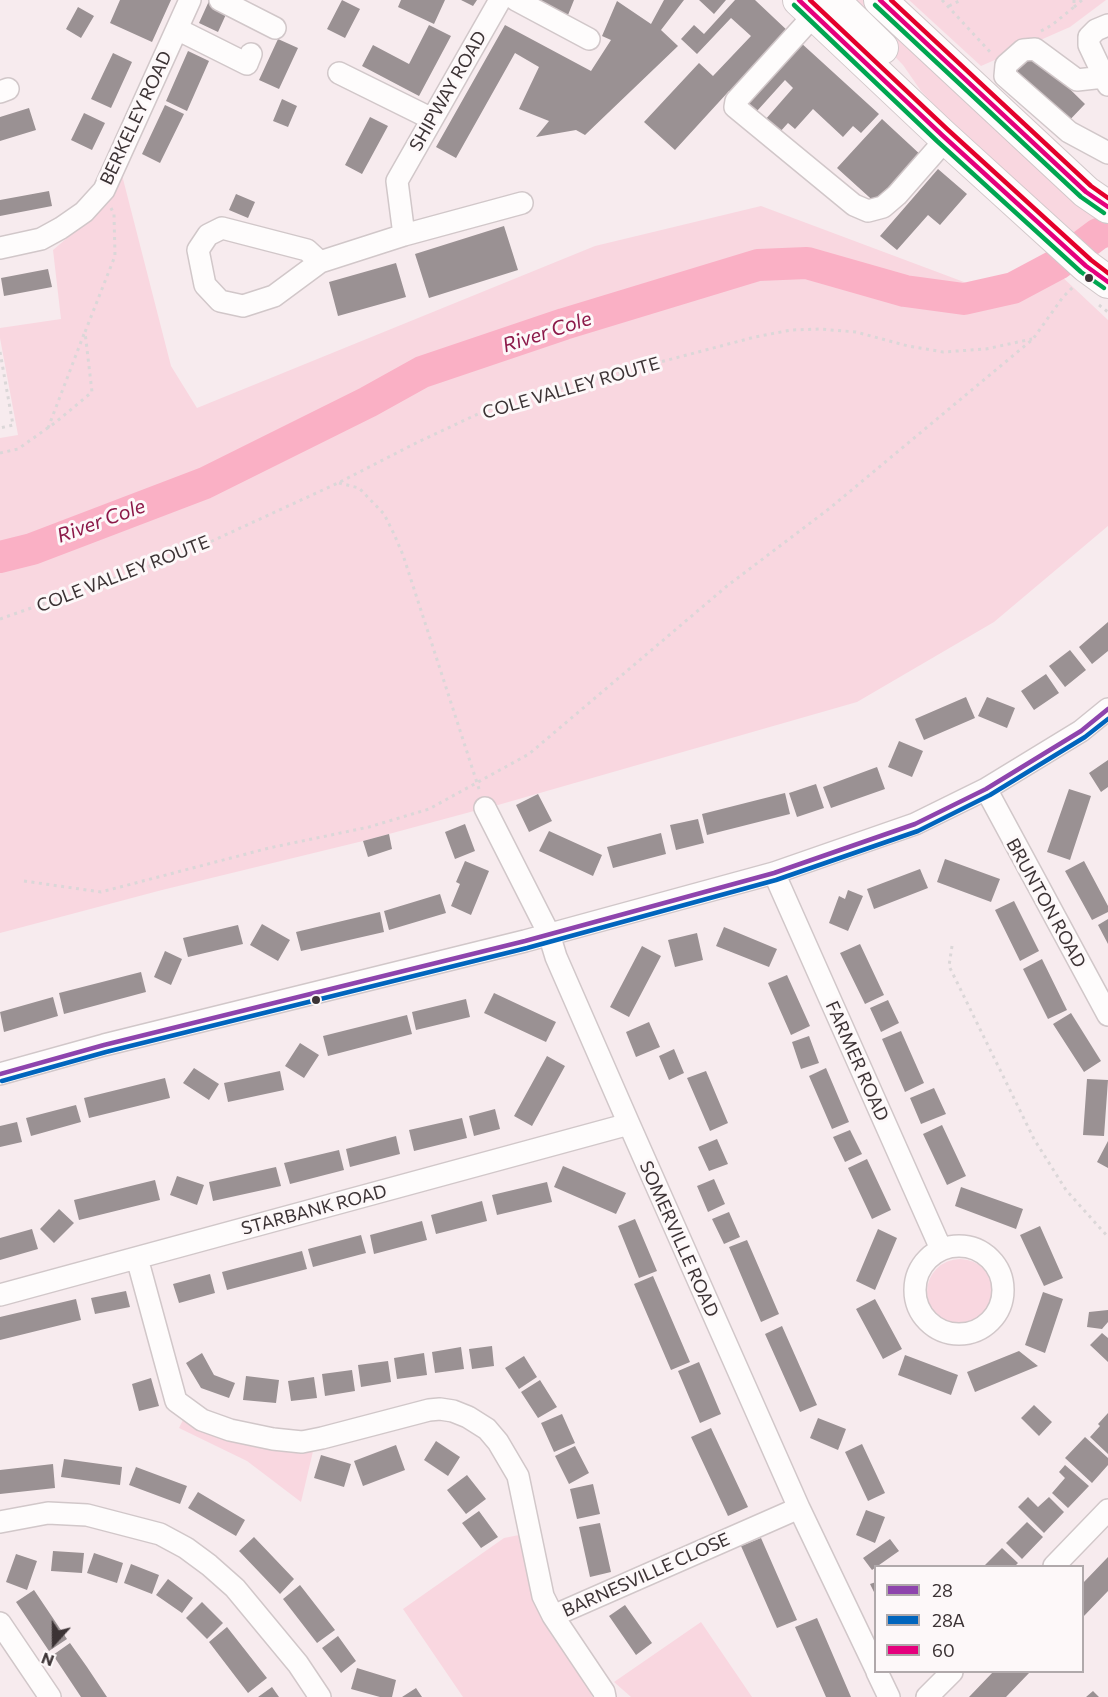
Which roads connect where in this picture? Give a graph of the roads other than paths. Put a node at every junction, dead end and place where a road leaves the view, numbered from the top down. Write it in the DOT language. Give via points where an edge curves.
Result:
graph roads {
  1 [pos="190,0"];
  2 [pos="220,0"];
  3 [pos="500,0"];
  4 [pos="516,0"];
  5 [pos="880,0"];
  6 [pos="816,5"];
  7 [pos="1108,25"];
  8 [pos="275,28"];
  9 [pos="177,29"];
  10 [pos="589,39"];
  11 [pos="251,54"];
  12 [pos="339,73"];
  13 [pos="1106,81"];
  14 [pos="432,119"];
  15 [pos="944,137"];
  16 [pos="1108,153"];
  17 [pos="522,204"];
  18 [pos="1108,207"];
  19 [pos="404,236"];
  20 [pos="0,248"];
  21 [pos="320,262"];
  22 [pos="1085,275"];
  23 [pos="1108,709"];
  24 [pos="986,789"];
  25 [pos="485,808"];
  26 [pos="774,873"];
  27 [pos="549,934"];
  28 [pos="1108,1015"];
  29 [pos="0,1074"];
  30 [pos="629,1124"];
  31 [pos="941,1249"];
  32 [pos="137,1258"];
  33 [pos="0,1295"];
  34 [pos="799,1508"];
  35 [pos="1108,1510"];
  36 [pos="0,1522"];
  37 [pos="1055,1565"];
  38 [pos="553,1616"];
  39 [pos="0,1623"];
  40 [pos="874,1666"];
  41 [pos="877,1673"];
  42 [pos="950,1673"];
  43 [pos="50,1697"];
  44 [pos="320,1697"];
  45 [pos="605,1697"];
  46 [pos="889,1697"];
  47 [pos="927,1697"];
  1 -- 9 [label="street, BERKELEY ROAD"];
  2 -- 8 [label="street"];
  3 -- 14 [label="street, SHIPWAY ROAD"];
  4 -- 10 [label="street"];
  5 -- 18 [label="highway" via="1086,192"];
  6 -- 15 [label="highway" via="897,64"];
  6 -- 15 [label="street" via="735,107 854,205 868,211 883,207 897,195"];
  7 -- 13 [label="street" via="1089,37"];
  9 -- 11 [label="street" via="247,64"];
  9 -- 20 [label="street, BERKELEY ROAD" via="104,190 84,212 61,228 41,239"];
  12 -- 14 [label="street"];
  13 -- 16 [label="street" via="1077,80 1035,49 1023,50 1005,65 1005,76 1068,132"];
  14 -- 19 [label="street, SHIPWAY ROAD" via="397,181"];
  15 -- 22 [label="highway"];
  17 -- 19 [label="street"];
  19 -- 21 [label="street"];
  21 -- 21 [label="street" via="274,296 243,306 220,301 205,285 198,250 208,235 222,228 307,250"];
  23 -- 24 [label="street" via="1081,731"];
  24 -- 26 [label="street" via="915,824"];
  24 -- 28 [label="street, BRUNTON ROAD"];
  25 -- 27 [label="street, SOMERVILLE ROAD"];
  26 -- 27 [label="street"];
  26 -- 31 [label="street, FARMER ROAD"];
  27 -- 29 [label="street"];
  27 -- 30 [label="street, SOMERVILLE ROAD"];
  30 -- 32 [label="street, STARBANK ROAD"];
  30 -- 34 [label="street, SOMERVILLE ROAD"];
  31 -- 31 [label="street" via="959,1246 978,1250 992,1261 1001,1277 1003,1295 997,1313 984,1326 967,1334 949,1333 932,1325 920,1311 915,1294 917,1275 926,1260"];
  32 -- 33 [label="street, STARBANK ROAD"];
  32 -- 38 [label="street, BARNESVILLE CLOSE" via="176,1401 202,1420 230,1430 302,1442 440,1409 468,1417 487,1429 518,1476 543,1596"];
  34 -- 38 [label="street, BARNESVILLE CLOSE"];
  34 -- 40 [label="street, SOMERVILLE ROAD"];
  35 -- 37 [label="street"];
  36 -- 44 [label="street" via="48,1512 87,1515 160,1534 186,1548 235,1588"];
  38 -- 45 [label="street"];
  39 -- 43 [label="street"];
  41 -- 46 [label="street, SOMERVILLE ROAD"];
  42 -- 47 [label="street"];
}
